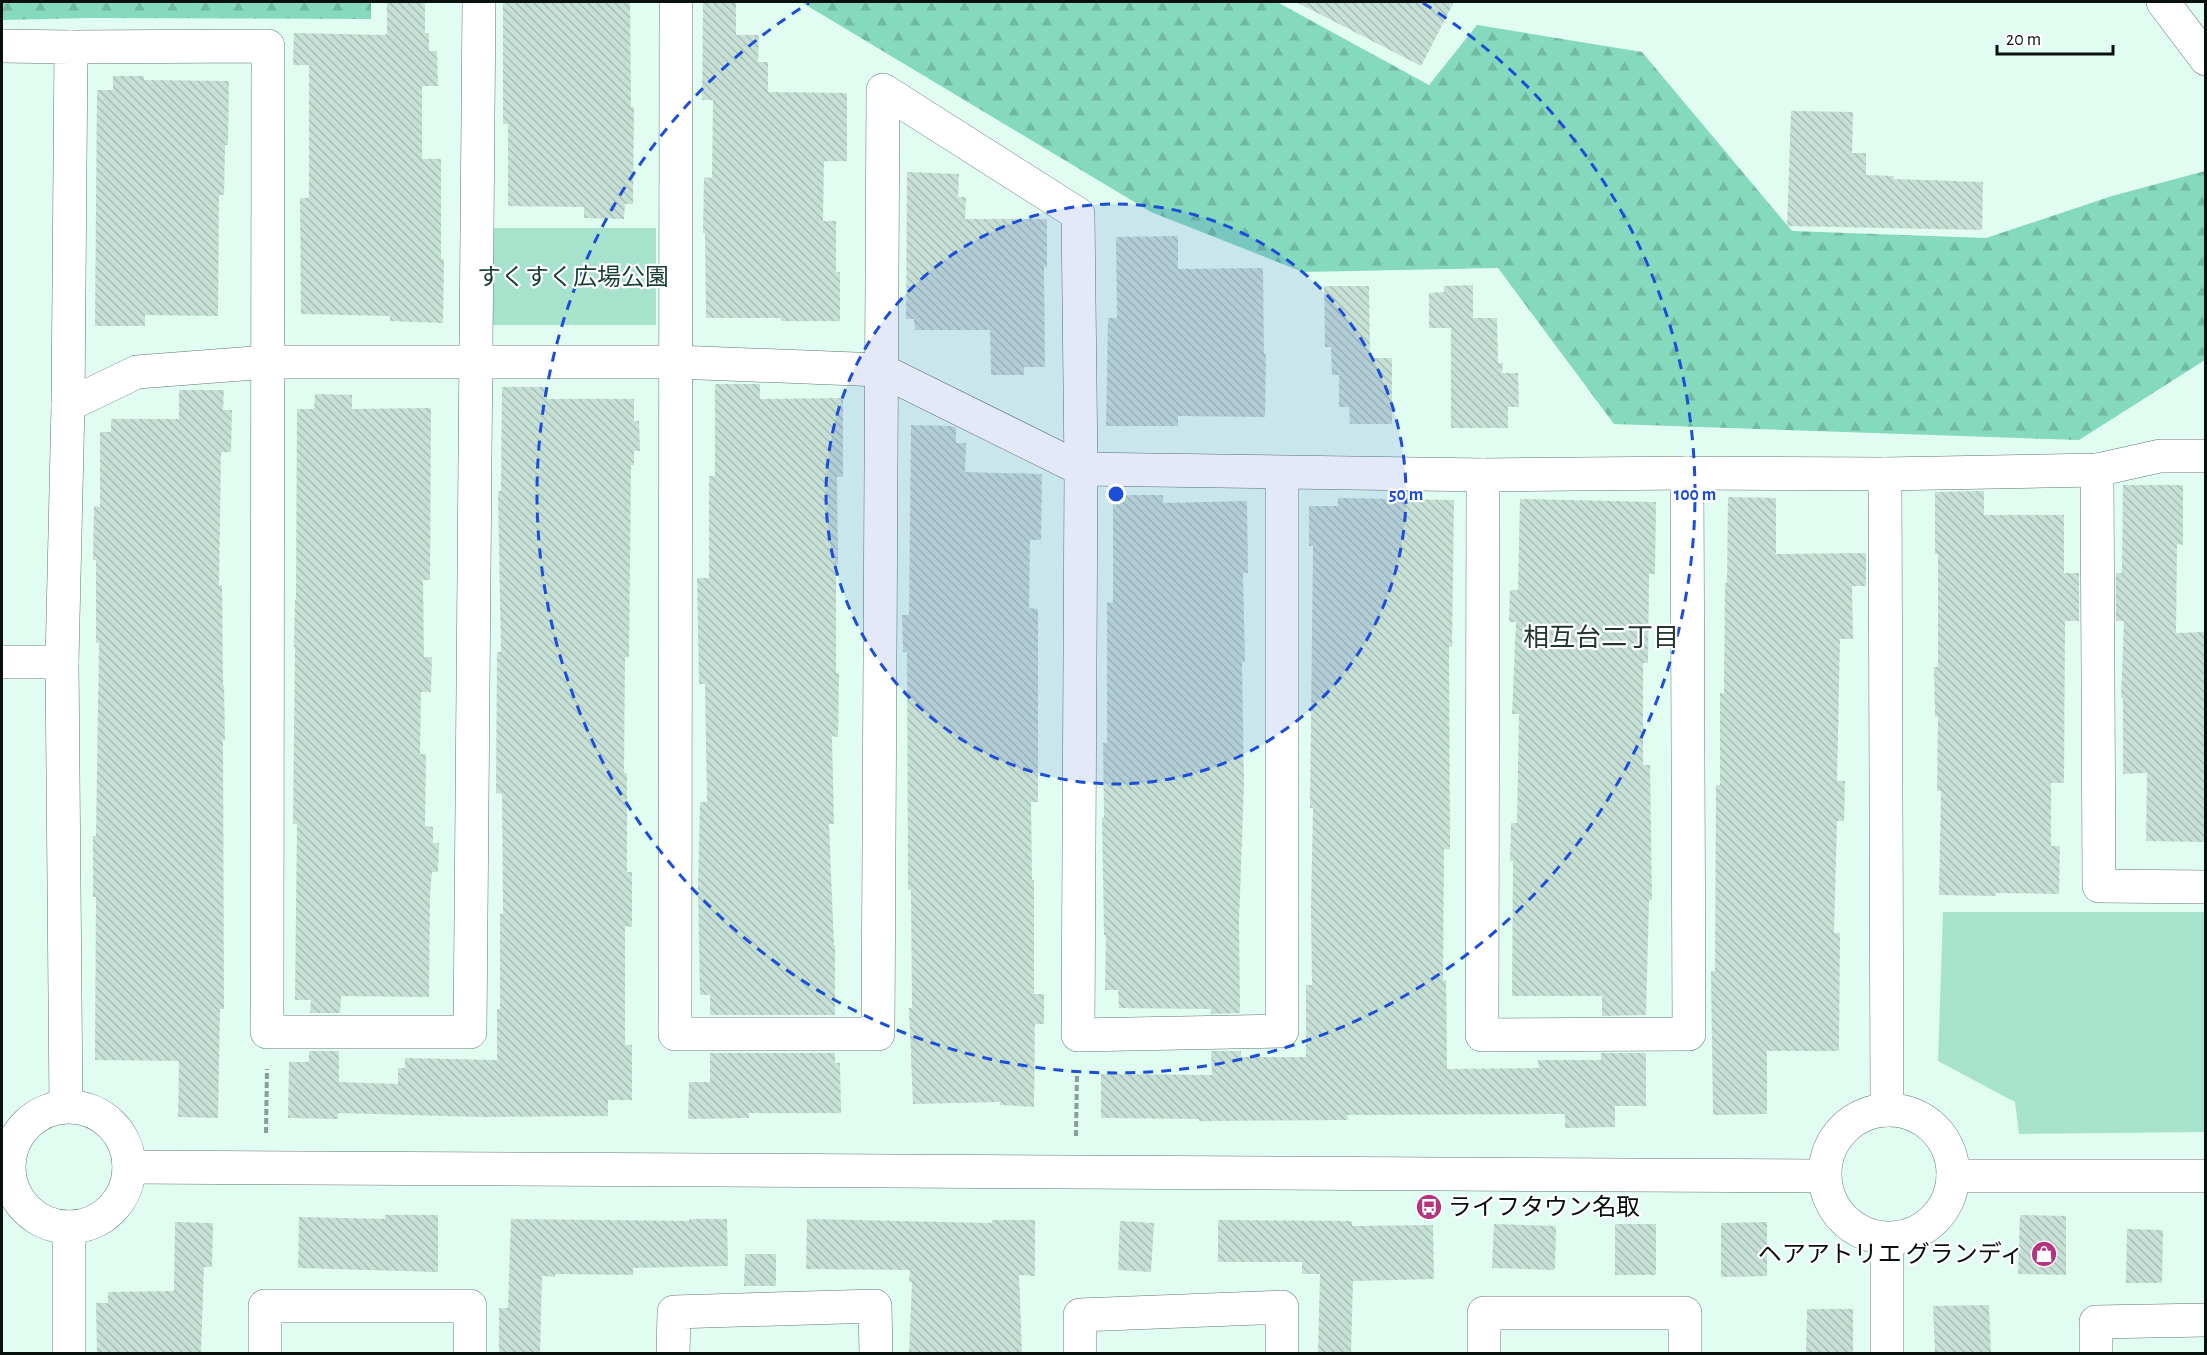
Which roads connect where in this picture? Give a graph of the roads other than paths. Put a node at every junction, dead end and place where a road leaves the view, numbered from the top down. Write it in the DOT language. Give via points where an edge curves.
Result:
graph roads {
  1 [pos="479,2"];
  2 [pos="676,2"];
  3 [pos="2163,2"];
  4 [pos="2,46"];
  5 [pos="71,47"];
  6 [pos="2205,59"];
  7 [pos="267,362"];
  8 [pos="676,362"];
  9 [pos="476,363"];
  10 [pos="881,370"];
  11 [pos="68,405"];
  12 [pos="2205,456"];
  13 [pos="1081,469"];
  14 [pos="2097,470"];
  15 [pos="1282,473"];
  16 [pos="1687,473"];
  17 [pos="1885,474"];
  18 [pos="1483,475"];
  19 [pos="2,662"];
  20 [pos="62,662"];
  21 [pos="2205,887"];
  22 [pos="66,1106"];
  23 [pos="1887,1110"];
  24 [pos="5,1166"];
  25 [pos="129,1167"];
  26 [pos="1824,1176"];
  27 [pos="1953,1176"];
  28 [pos="2205,1176"];
  29 [pos="69,1227"];
  30 [pos="1887,1239"];
  31 [pos="2205,1320"];
  32 [pos="69,1353"];
  33 [pos="265,1353"];
  34 [pos="470,1353"];
  35 [pos="674,1353"];
  36 [pos="876,1353"];
  37 [pos="1080,1353"];
  38 [pos="1282,1353"];
  39 [pos="1484,1353"];
  40 [pos="1685,1353"];
  41 [pos="1887,1353"];
  42 [pos="2096,1353"];
  1 -- 9 [label="street"];
  2 -- 8 [label="street"];
  3 -- 6 [label="street"];
  4 -- 5 [label="street"];
  5 -- 7 [label="street" via="268,46"];
  5 -- 11 [label="street"];
  7 -- 9 [label="street"];
  7 -- 9 [label="street" via="267,1032 470,1032"];
  7 -- 11 [label="street" via="137,372"];
  8 -- 9 [label="street"];
  8 -- 10 [label="street"];
  8 -- 10 [label="street" via="675,1034 878,1034"];
  10 -- 13 [label="street"];
  10 -- 13 [label="street" via="883,90 1078,214"];
  11 -- 20 [label="street"];
  12 -- 14 [label="street" via="2160,456"];
  13 -- 15 [label="street"];
  13 -- 15 [label="street" via="1078,1035 1282,1031"];
  14 -- 17 [label="street"];
  14 -- 21 [label="street" via="2099,886"];
  15 -- 18 [label="street"];
  16 -- 17 [label="street"];
  16 -- 18 [label="street"];
  16 -- 18 [label="street" via="1689,1035 1482,1035"];
  17 -- 23 [label="street"];
  19 -- 20 [label="street"];
  20 -- 22 [label="street"];
  22 -- 24 [label="street" via="48,1109 32,1118 20,1131"];
  22 -- 25 [label="street" via="86,1108 117,1130 126,1148"];
  23 -- 26 [label="street" via="1850,1123 1836,1137 1827,1156"];
  23 -- 27 [label="street" via="1908,1112 1926,1122 1941,1137 1950,1155"];
  24 -- 29 [label="street" via="25,1210 53,1226"];
  25 -- 26 [label="street"];
  25 -- 29 [label="street" via="127,1183 111,1210 92,1222"];
  26 -- 30 [label="street" via="1827,1195 1851,1226 1868,1236"];
  27 -- 28 [label="street"];
  27 -- 30 [label="street" via="1950,1196 1926,1228 1907,1237"];
  29 -- 32 [label="street"];
  30 -- 41 [label="street"];
  31 -- 42 [label="street" via="2096,1322"];
  33 -- 34 [label="street" via="265,1306 470,1306"];
  35 -- 36 [label="street" via="674,1312 876,1306"];
  37 -- 38 [label="street" via="1080,1315 1282,1307"];
  39 -- 40 [label="street" via="1485,1313 1685,1313"];
}
